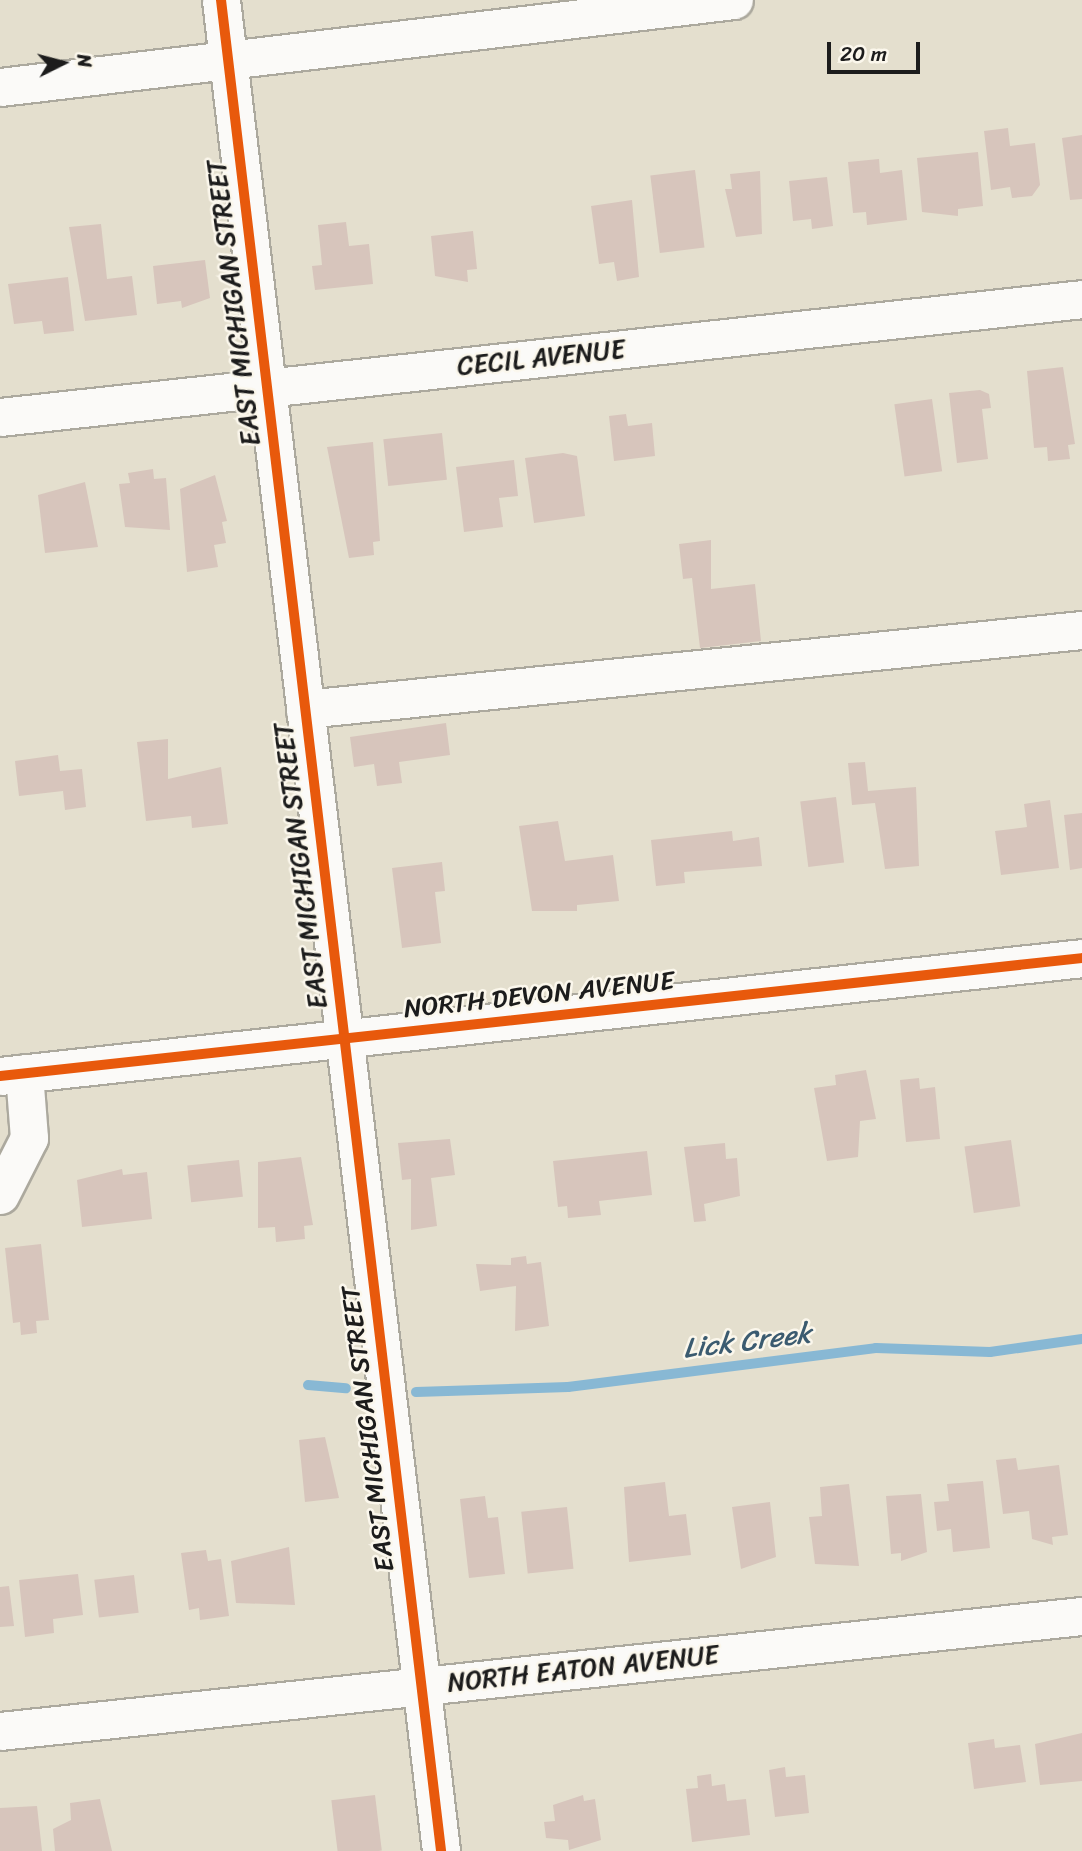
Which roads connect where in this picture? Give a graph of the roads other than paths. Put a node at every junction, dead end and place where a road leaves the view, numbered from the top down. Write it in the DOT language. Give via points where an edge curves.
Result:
graph roads {
  1 [pos="221,0"];
  2 [pos="734,0"];
  3 [pos="229,63"];
  4 [pos="0,87"];
  5 [pos="1082,299"];
  6 [pos="267,388"];
  7 [pos="0,417"];
  8 [pos="1082,630"];
  9 [pos="306,709"];
  10 [pos="1082,958"];
  11 [pos="344,1039"];
  12 [pos="12,1075"];
  13 [pos="2,1191"];
  14 [pos="1082,1616"];
  15 [pos="422,1686"];
  16 [pos="0,1731"];
  17 [pos="441,1851"];
  1 -- 3 [label="street, EAST MICHIGAN STREET"];
  2 -- 3 [label="street" via="388,37"];
  3 -- 4 [label="street"];
  3 -- 6 [label="street, EAST MICHIGAN STREET"];
  5 -- 6 [label="street, CECIL AVENUE"];
  6 -- 7 [label="street, CECIL AVENUE"];
  6 -- 9 [label="street, EAST MICHIGAN STREET"];
  8 -- 9 [label="street"];
  9 -- 11 [label="street, EAST MICHIGAN STREET"];
  10 -- 11 [label="street, NORTH DEVON AVENUE"];
  11 -- 12 [label="street, NORTH DEVON AVENUE"];
  11 -- 15 [label="street, EAST MICHIGAN STREET"];
  12 -- 13 [label="street" via="29,1138"];
  14 -- 15 [label="street, NORTH EATON AVENUE"];
  15 -- 16 [label="street, NORTH EATON AVENUE"];
  15 -- 17 [label="street, EAST MICHIGAN STREET"];
}
